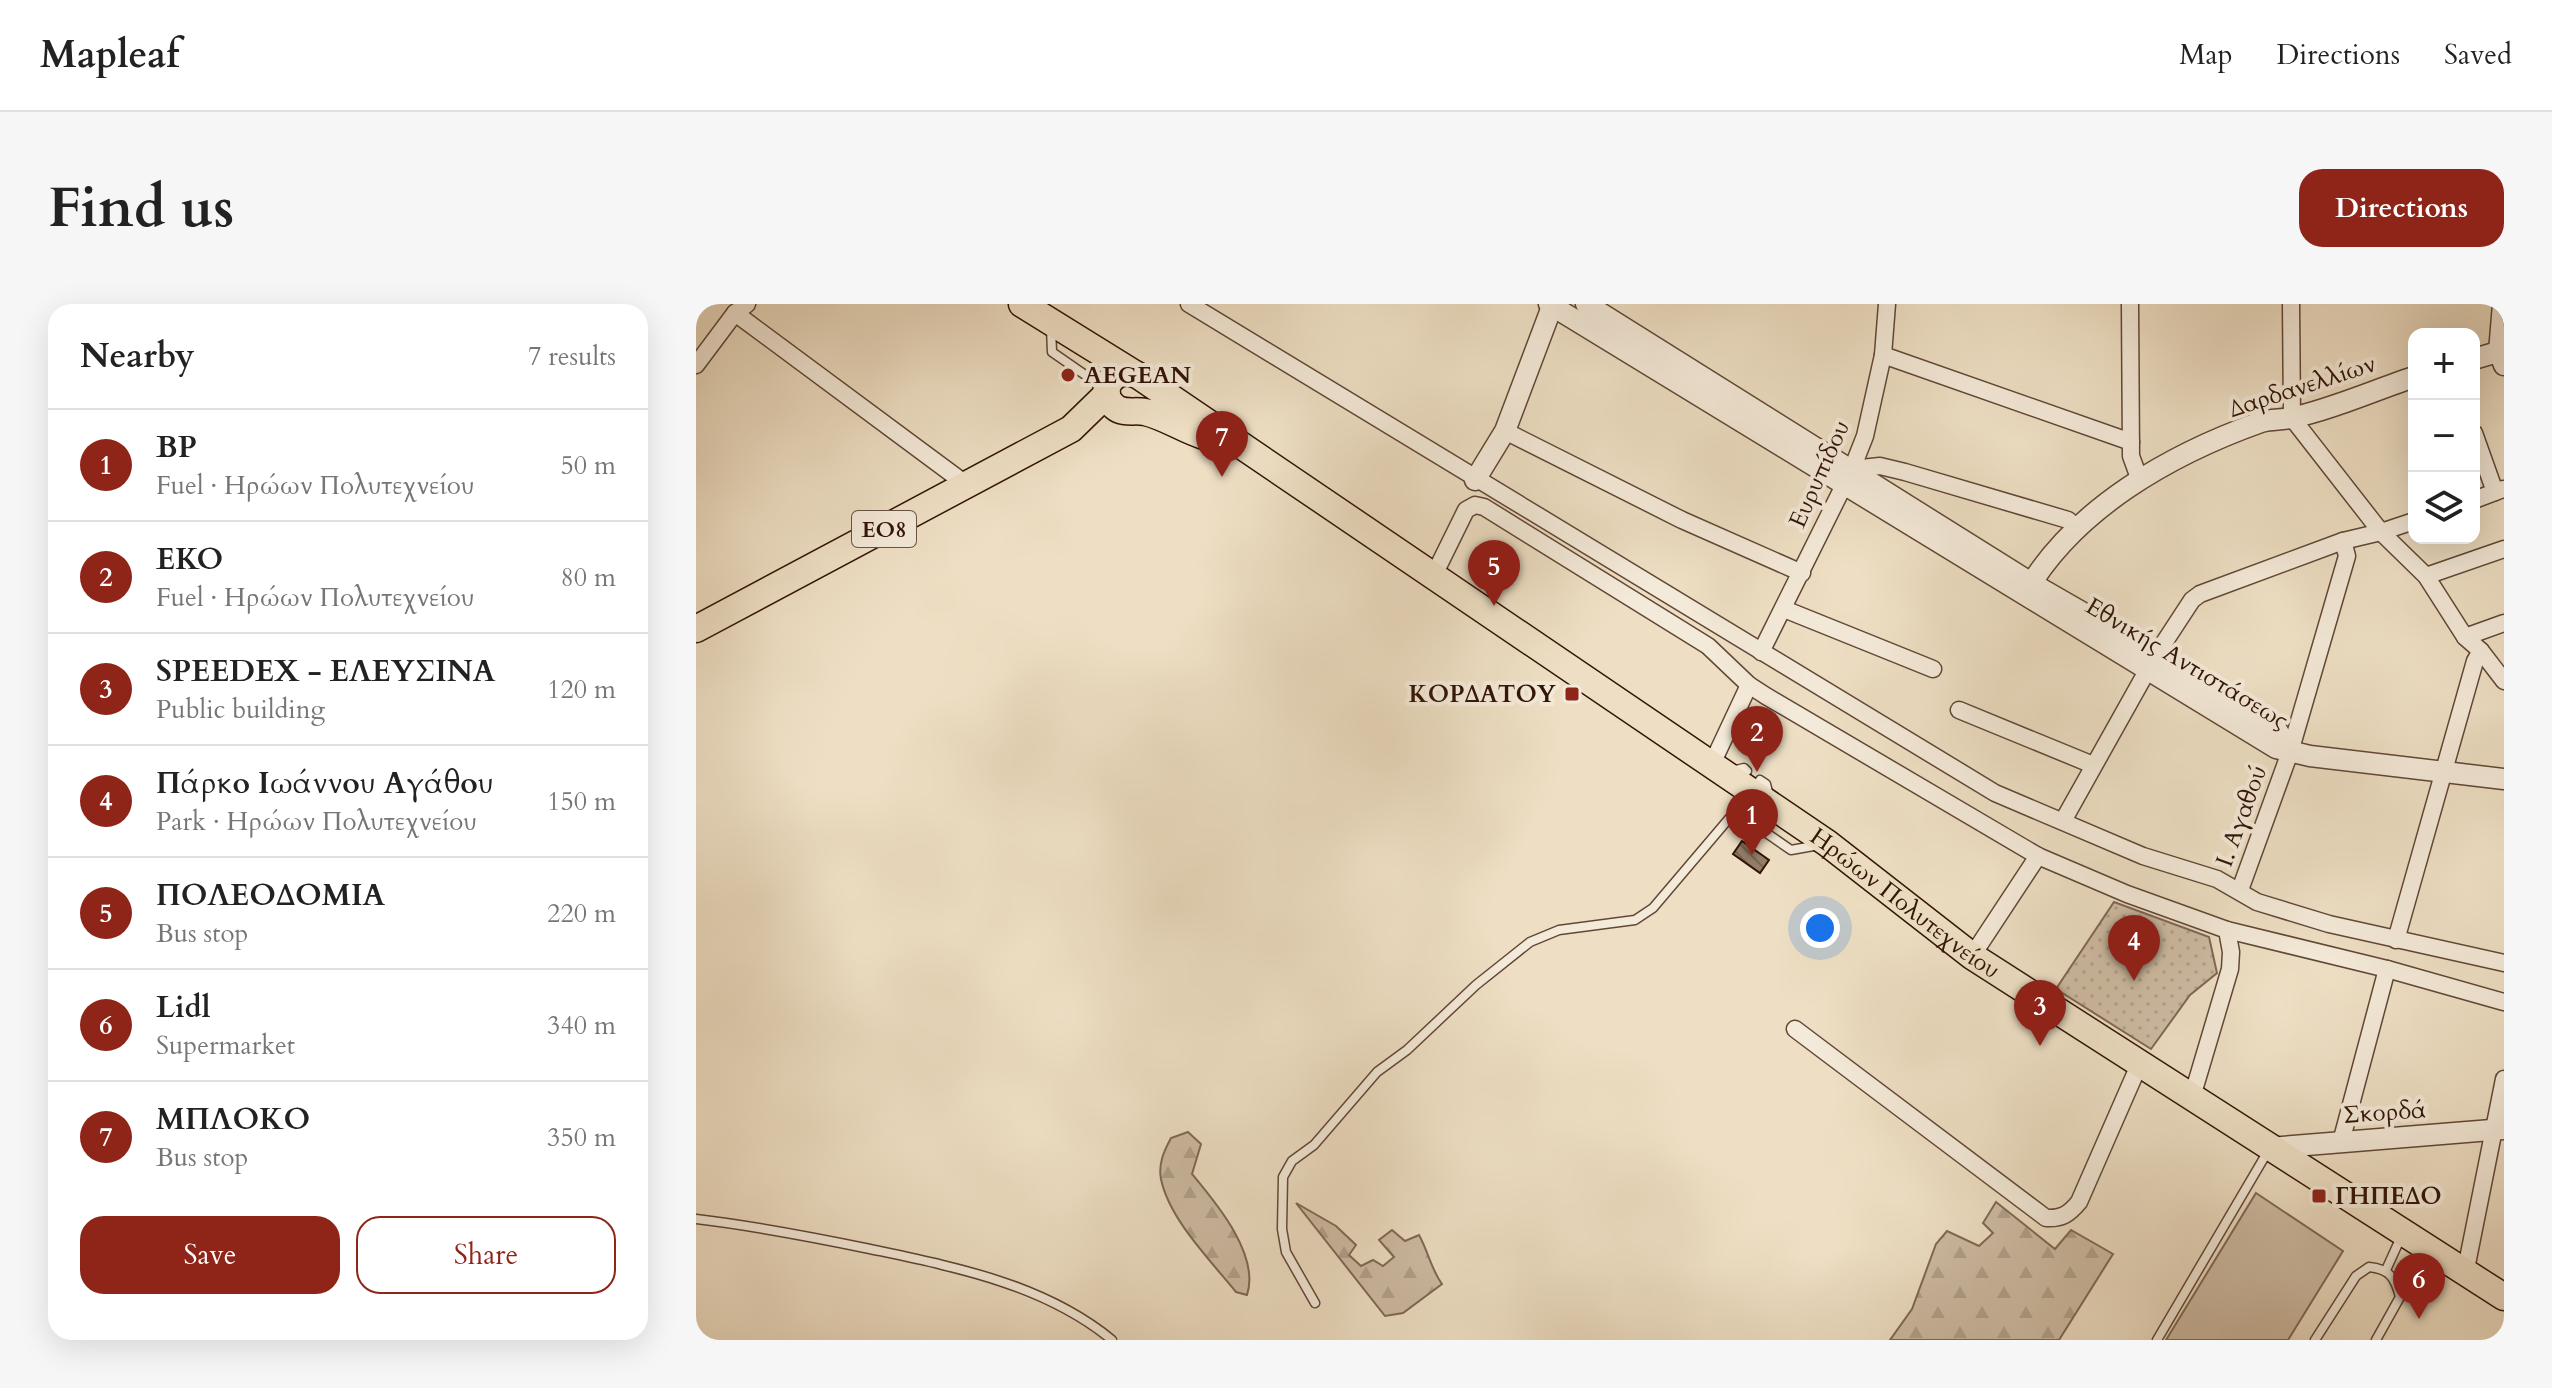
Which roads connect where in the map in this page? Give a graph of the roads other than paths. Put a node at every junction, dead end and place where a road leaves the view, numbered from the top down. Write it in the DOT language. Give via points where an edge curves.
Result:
graph roads {
  1 [pos="1022,304"];
  2 [pos="1189,304"];
  3 [pos="1586,304"];
  4 [pos="1887,304"];
  5 [pos="2130,304"];
  6 [pos="2291,304"];
  7 [pos="2503,304"];
  8 [pos="1551,305"];
  9 [pos="741,309"];
  10 [pos="1060,329"];
  11 [pos="1883,355"];
  12 [pos="2502,356"];
  13 [pos="2480,358"];
  14 [pos="696,365"];
  15 [pos="1139,377"];
  16 [pos="2408,379"];
  17 [pos="1116,398"];
  18 [pos="2292,418"];
  19 [pos="1505,431"];
  20 [pos="1235,442"];
  21 [pos="2131,442"];
  22 [pos="2480,447"];
  23 [pos="1848,476"];
  24 [pos="2139,478"];
  25 [pos="1475,480"];
  26 [pos="967,485"];
  27 [pos="2499,490"];
  28 [pos="2480,498"];
  29 [pos="2408,523"];
  30 [pos="2078,529"];
  31 [pos="2381,532"];
  32 [pos="2343,541"];
  33 [pos="2504,549"];
  34 [pos="1802,573"];
  35 [pos="2426,576"];
  36 [pos="1433,577"];
  37 [pos="2028,589"];
  38 [pos="1784,609"];
  39 [pos="2504,623"];
  40 [pos="696,629"];
  41 [pos="2465,637"];
  42 [pos="2481,651"];
  43 [pos="1761,652"];
  44 [pos="2152,663"];
  45 [pos="1933,669"];
  46 [pos="2504,681"];
  47 [pos="1749,685"];
  48 [pos="1959,710"];
  49 [pos="2290,752"];
  50 [pos="2093,765"];
  51 [pos="2443,772"];
  52 [pos="2504,779"];
  53 [pos="1746,784"];
  54 [pos="2063,821"];
  55 [pos="2038,856"];
  56 [pos="2240,890"];
  57 [pos="2227,930"];
  58 [pos="2396,940"];
  59 [pos="1972,956"];
  60 [pos="2504,963"];
  61 [pos="2387,969"];
  62 [pos="2504,1002"];
  63 [pos="1795,1029"];
  64 [pos="2139,1065"];
  65 [pos="2504,1079"];
  66 [pos="2192,1097"];
  67 [pos="2499,1129"];
  68 [pos="2341,1142"];
  69 [pos="2269,1148"];
  70 [pos="696,1219"];
  71 [pos="2403,1233"];
  72 [pos="2386,1270"];
  73 [pos="2465,1274"];
  74 [pos="2504,1297"];
  75 [pos="1315,1303"];
  76 [pos="1112,1340"];
  77 [pos="2157,1340"];
  78 [pos="2315,1340"];
  79 [pos="2376,1340"];
  1 -- 10 [label="main road, Ηρώων Πολυτεχνείου"];
  2 -- 25 [label="street"];
  3 -- 23 [label="street, Εθνικής Αντιστάσεως"];
  4 -- 11 [label="street, Ευρυπίδου"];
  5 -- 21 [label="street"];
  6 -- 18 [label="street"];
  7 -- 12 [label="street"];
  8 -- 19 [label="street"];
  8 -- 23 [label="street, Εθνικής Αντιστάσεως"];
  9 -- 14 [label="street"];
  9 -- 26 [label="street"];
  10 -- 15 [label="main road, Ηρώων Πολυτεχνείου"];
  10 -- 17 [label="main road, Ηρώων Πολυτεχνείου"];
  11 -- 21 [label="street"];
  11 -- 23 [label="street, Ευρυπίδου" via="1871,412"];
  12 -- 13 [label="street"];
  15 -- 17 [label="main road, ΕΟ8" via="1121,373"];
  15 -- 17 [label="main road" via="1146,394 1139,407"];
  15 -- 20 [label="main road, Ηρώων Πολυτεχνείου"];
  16 -- 18 [label="street, Δαρδανελλίων"];
  17 -- 20 [label="main road, Ηρώων Πολυτεχνείου" via="1205,437"];
  17 -- 26 [label="main road, ΕΟ8" via="1090,426 1071,429"];
  18 -- 24 [label="street, Δαρδανελλίων" via="2264,421"];
  18 -- 31 [label="street"];
  19 -- 25 [label="street"];
  19 -- 34 [label="street"];
  20 -- 36 [label="main road, Ηρώων Πολυτεχνείου"];
  21 -- 24 [label="street"];
  22 -- 27 [label="street"];
  23 -- 30 [label="street" via="1880,466 2068,520"];
  23 -- 34 [label="street, Ευρυπίδου"];
  23 -- 37 [label="street, Εθνικής Αντιστάσεως"];
  24 -- 30 [label="street, Δαρδανελλίων"];
  25 -- 43 [label="street"];
  26 -- 40 [label="main road, ΕΟ8"];
  27 -- 28 [label="street"];
  29 -- 31 [label="street"];
  30 -- 37 [label="street, Δαρδανελλίων" via="2056,549"];
  31 -- 32 [label="street"];
  31 -- 35 [label="street"];
  32 -- 44 [label="street" via="2200,594 2183,609"];
  32 -- 49 [label="street, Ι. Αγαθού" via="2347,556"];
  33 -- 35 [label="street"];
  34 -- 38 [label="street, Ευρυπίδου"];
  35 -- 41 [label="street"];
  36 -- 47 [label="street" via="1466,510 1484,507 1708,646"];
  36 -- 53 [label="main road, Ηρώων Πολυτεχνείου"];
  37 -- 44 [label="street, Εθνικής Αντιστάσεως"];
  38 -- 43 [label="street, Ευρυπίδου"];
  38 -- 45 [label="street"];
  39 -- 41 [label="street"];
  41 -- 42 [label="street"];
  42 -- 46 [label="street"];
  42 -- 51 [label="street"];
  43 -- 54 [label="street" via="1995,793"];
  44 -- 49 [label="street, Εθνικής Αντιστάσεως" via="2265,742"];
  44 -- 50 [label="street"];
  47 -- 53 [label="street"];
  47 -- 55 [label="street"];
  48 -- 50 [label="street"];
  49 -- 51 [label="street, Εθνικής Αντιστάσεως"];
  49 -- 56 [label="street, Ι. Αγαθού"];
  50 -- 54 [label="street"];
  51 -- 52 [label="street, Εθνικής Αντιστάσεως"];
  51 -- 58 [label="street"];
  53 -- 59 [label="main road, Ηρώων Πολυτεχνείου"];
  53 -- 75 [label="lane" via="1653,908 1635,920 1559,930 1530,942 1377,1072 1314,1145 1292,1161 1283,1177 1282,1229 1286,1252"];
  54 -- 56 [label="street"];
  55 -- 57 [label="street"];
  55 -- 59 [label="street"];
  56 -- 58 [label="street, Ι. Αγαθού" via="2257,902"];
  57 -- 61 [label="street"];
  57 -- 66 [label="street" via="2230,969"];
  58 -- 60 [label="street, Ι. Αγαθού"];
  59 -- 64 [label="main road, Ηρώων Πολυτεχνείου"];
  61 -- 62 [label="street"];
  61 -- 68 [label="street"];
  63 -- 64 [label="street" via="2046,1218 2062,1217 2079,1202"];
  64 -- 66 [label="main road, Ηρώων Πολυτεχνείου"];
  65 -- 67 [label="street"];
  66 -- 69 [label="main road, Ηρώων Πολυτεχνείου"];
  67 -- 68 [label="street, Σκορδά"];
  67 -- 73 [label="street"];
  68 -- 69 [label="street, Σκορδά"];
  69 -- 71 [label="main road, Ηρώων Πολυτεχνείου"];
  69 -- 77 [label="lane"];
  70 -- 76 [label="lane" via="827,1240 981,1274 1046,1298"];
  71 -- 72 [label="lane"];
  71 -- 73 [label="main road, Ηρώων Πολυτεχνείου"];
  72 -- 78 [label="lane" via="2369,1267 2356,1276"];
  72 -- 79 [label="lane" via="2400,1297"];
  73 -- 74 [label="main road, Ηρώων Πολυτεχνείου"];
}
